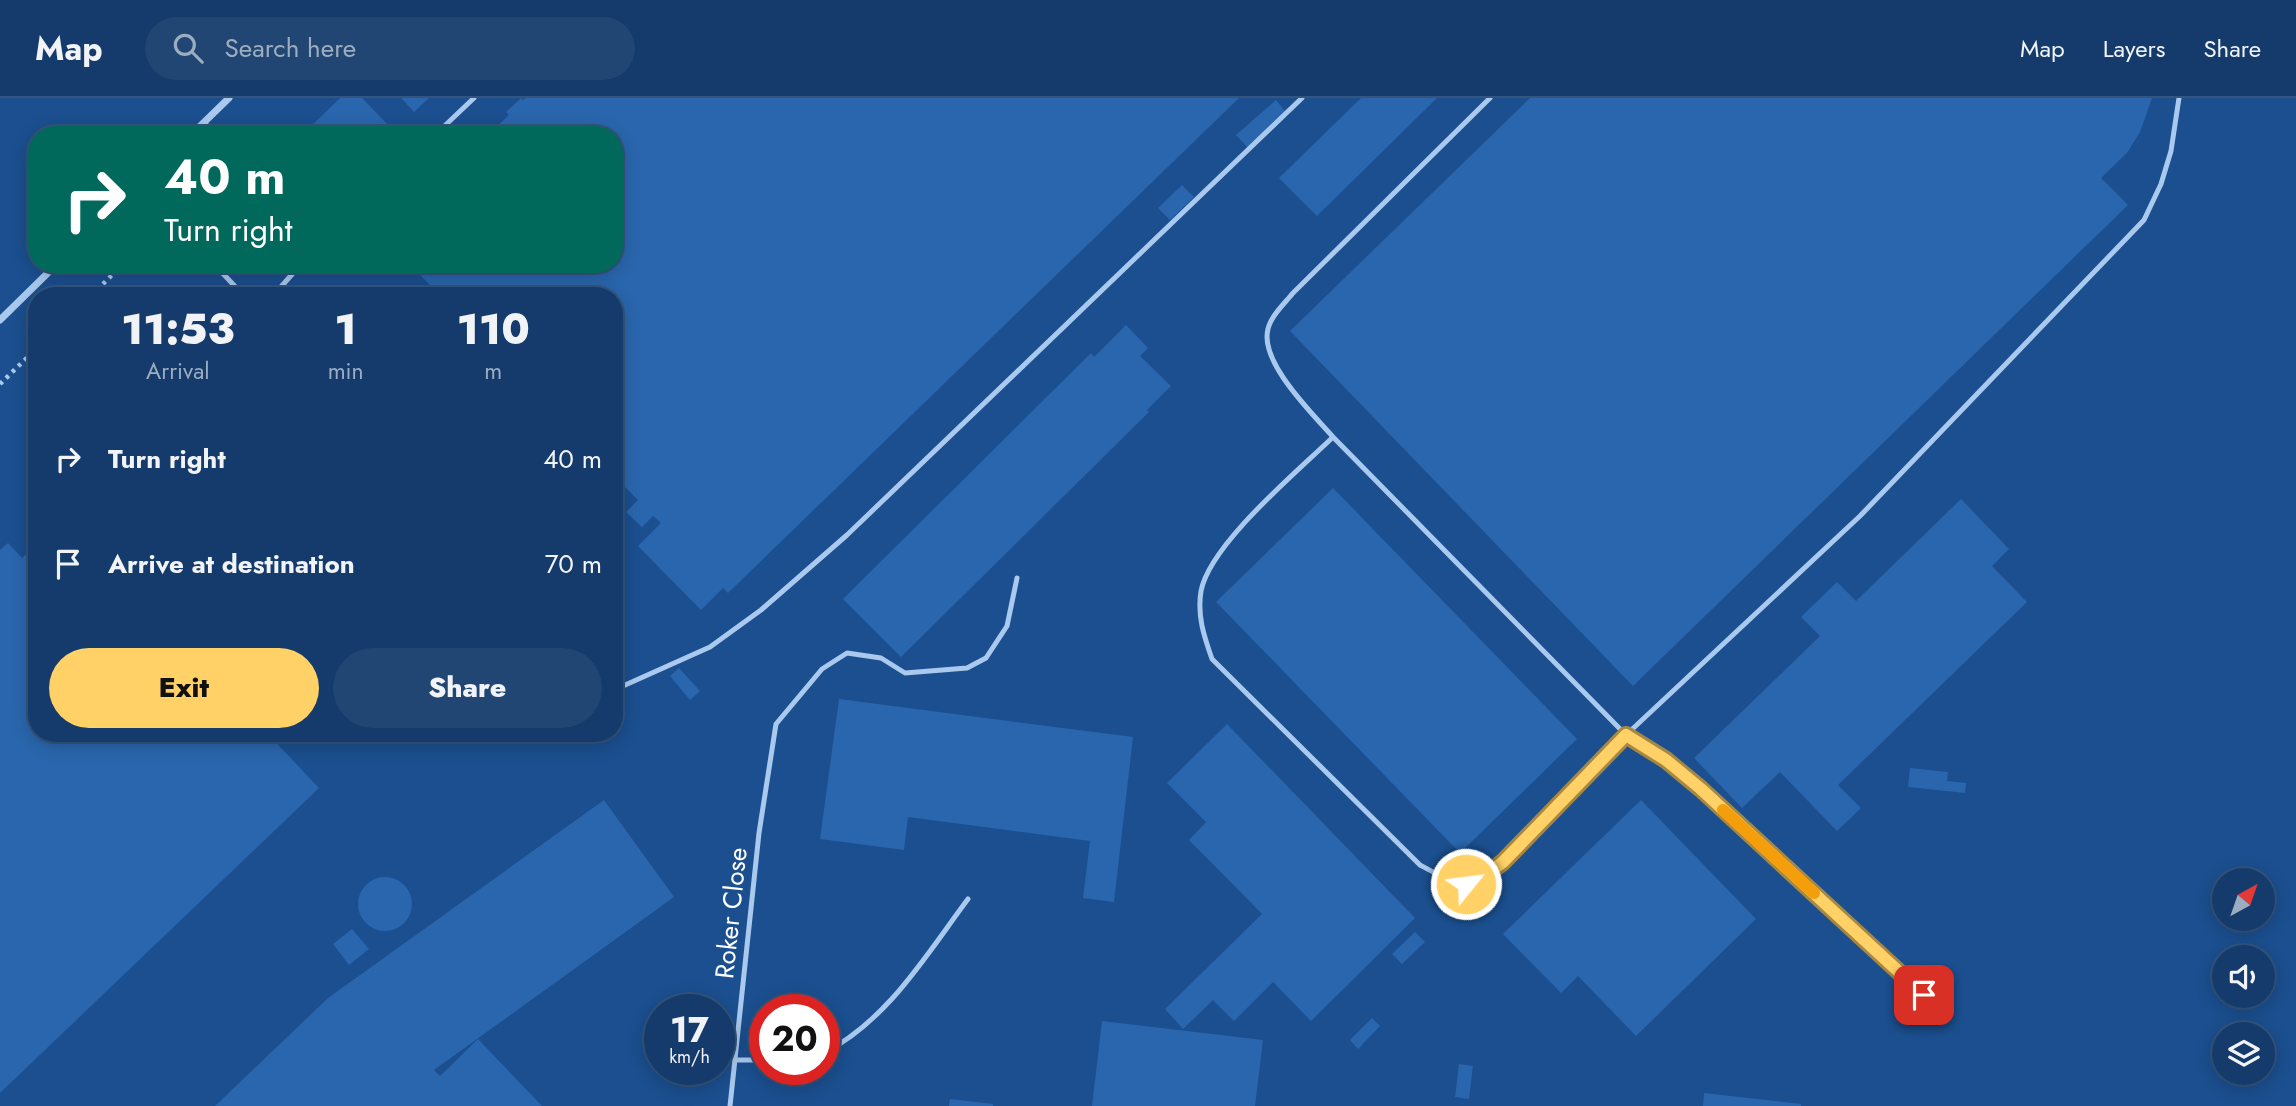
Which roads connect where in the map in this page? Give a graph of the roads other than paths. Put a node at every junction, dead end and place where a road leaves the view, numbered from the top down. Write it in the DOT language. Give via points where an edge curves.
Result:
graph roads {
  1 [pos="229,98"];
  2 [pos="474,98"];
  3 [pos="1302,98"];
  4 [pos="1490,98"];
  5 [pos="2179,98"];
  6 [pos="204,122"];
  7 [pos="200,126"];
  8 [pos="207,126"];
  9 [pos="444,126"];
  10 [pos="48,273"];
  11 [pos="222,273"];
  12 [pos="293,273"];
  13 [pos="34,287"];
  14 [pos="236,287"];
  15 [pos="281,287"];
  16 [pos="28,292"];
  17 [pos="0,320"];
  18 [pos="1333,438"];
  19 [pos="1017,578"];
  20 [pos="623,686"];
  21 [pos="1626,735"];
  22 [pos="968,899"];
  23 [pos="1945,1013"];
  24 [pos="840,1044"];
  25 [pos="735,1060"];
  26 [pos="749,1060"];
  27 [pos="732,1085"];
  28 [pos="730,1106"];
  1 -- 6 [label="street"];
  2 -- 9 [label="lane"];
  3 -- 20 [label="lane" via="847,535 761,610 710,647"];
  4 -- 18 [label="lane" via="1293,293 1267,330 1268,345 1288,385"];
  5 -- 21 [label="lane" via="2171,151 2144,220 1860,516"];
  6 -- 7 [label="street"];
  6 -- 8 [label="lane"];
  10 -- 13 [label="street"];
  11 -- 14 [label="lane"];
  12 -- 15 [label="lane"];
  16 -- 17 [label="street"];
  18 -- 21 [label="lane"];
  18 -- 21 [label="lane" via="1236,532 1213,561 1201,590 1200,623 1212,659 1420,865 1466,884 1503,862"];
  19 -- 25 [label="lane, Roker Close" via="1007,626 986,658 967,668 905,673 881,658 847,653 821,669 776,724 759,833"];
  21 -- 23 [label="lane" via="1701,789"];
  22 -- 24 [label="lane" via="877,1017"];
  25 -- 26 [label="lane"];
  27 -- 28 [label="lane, Roker Close"];
}
